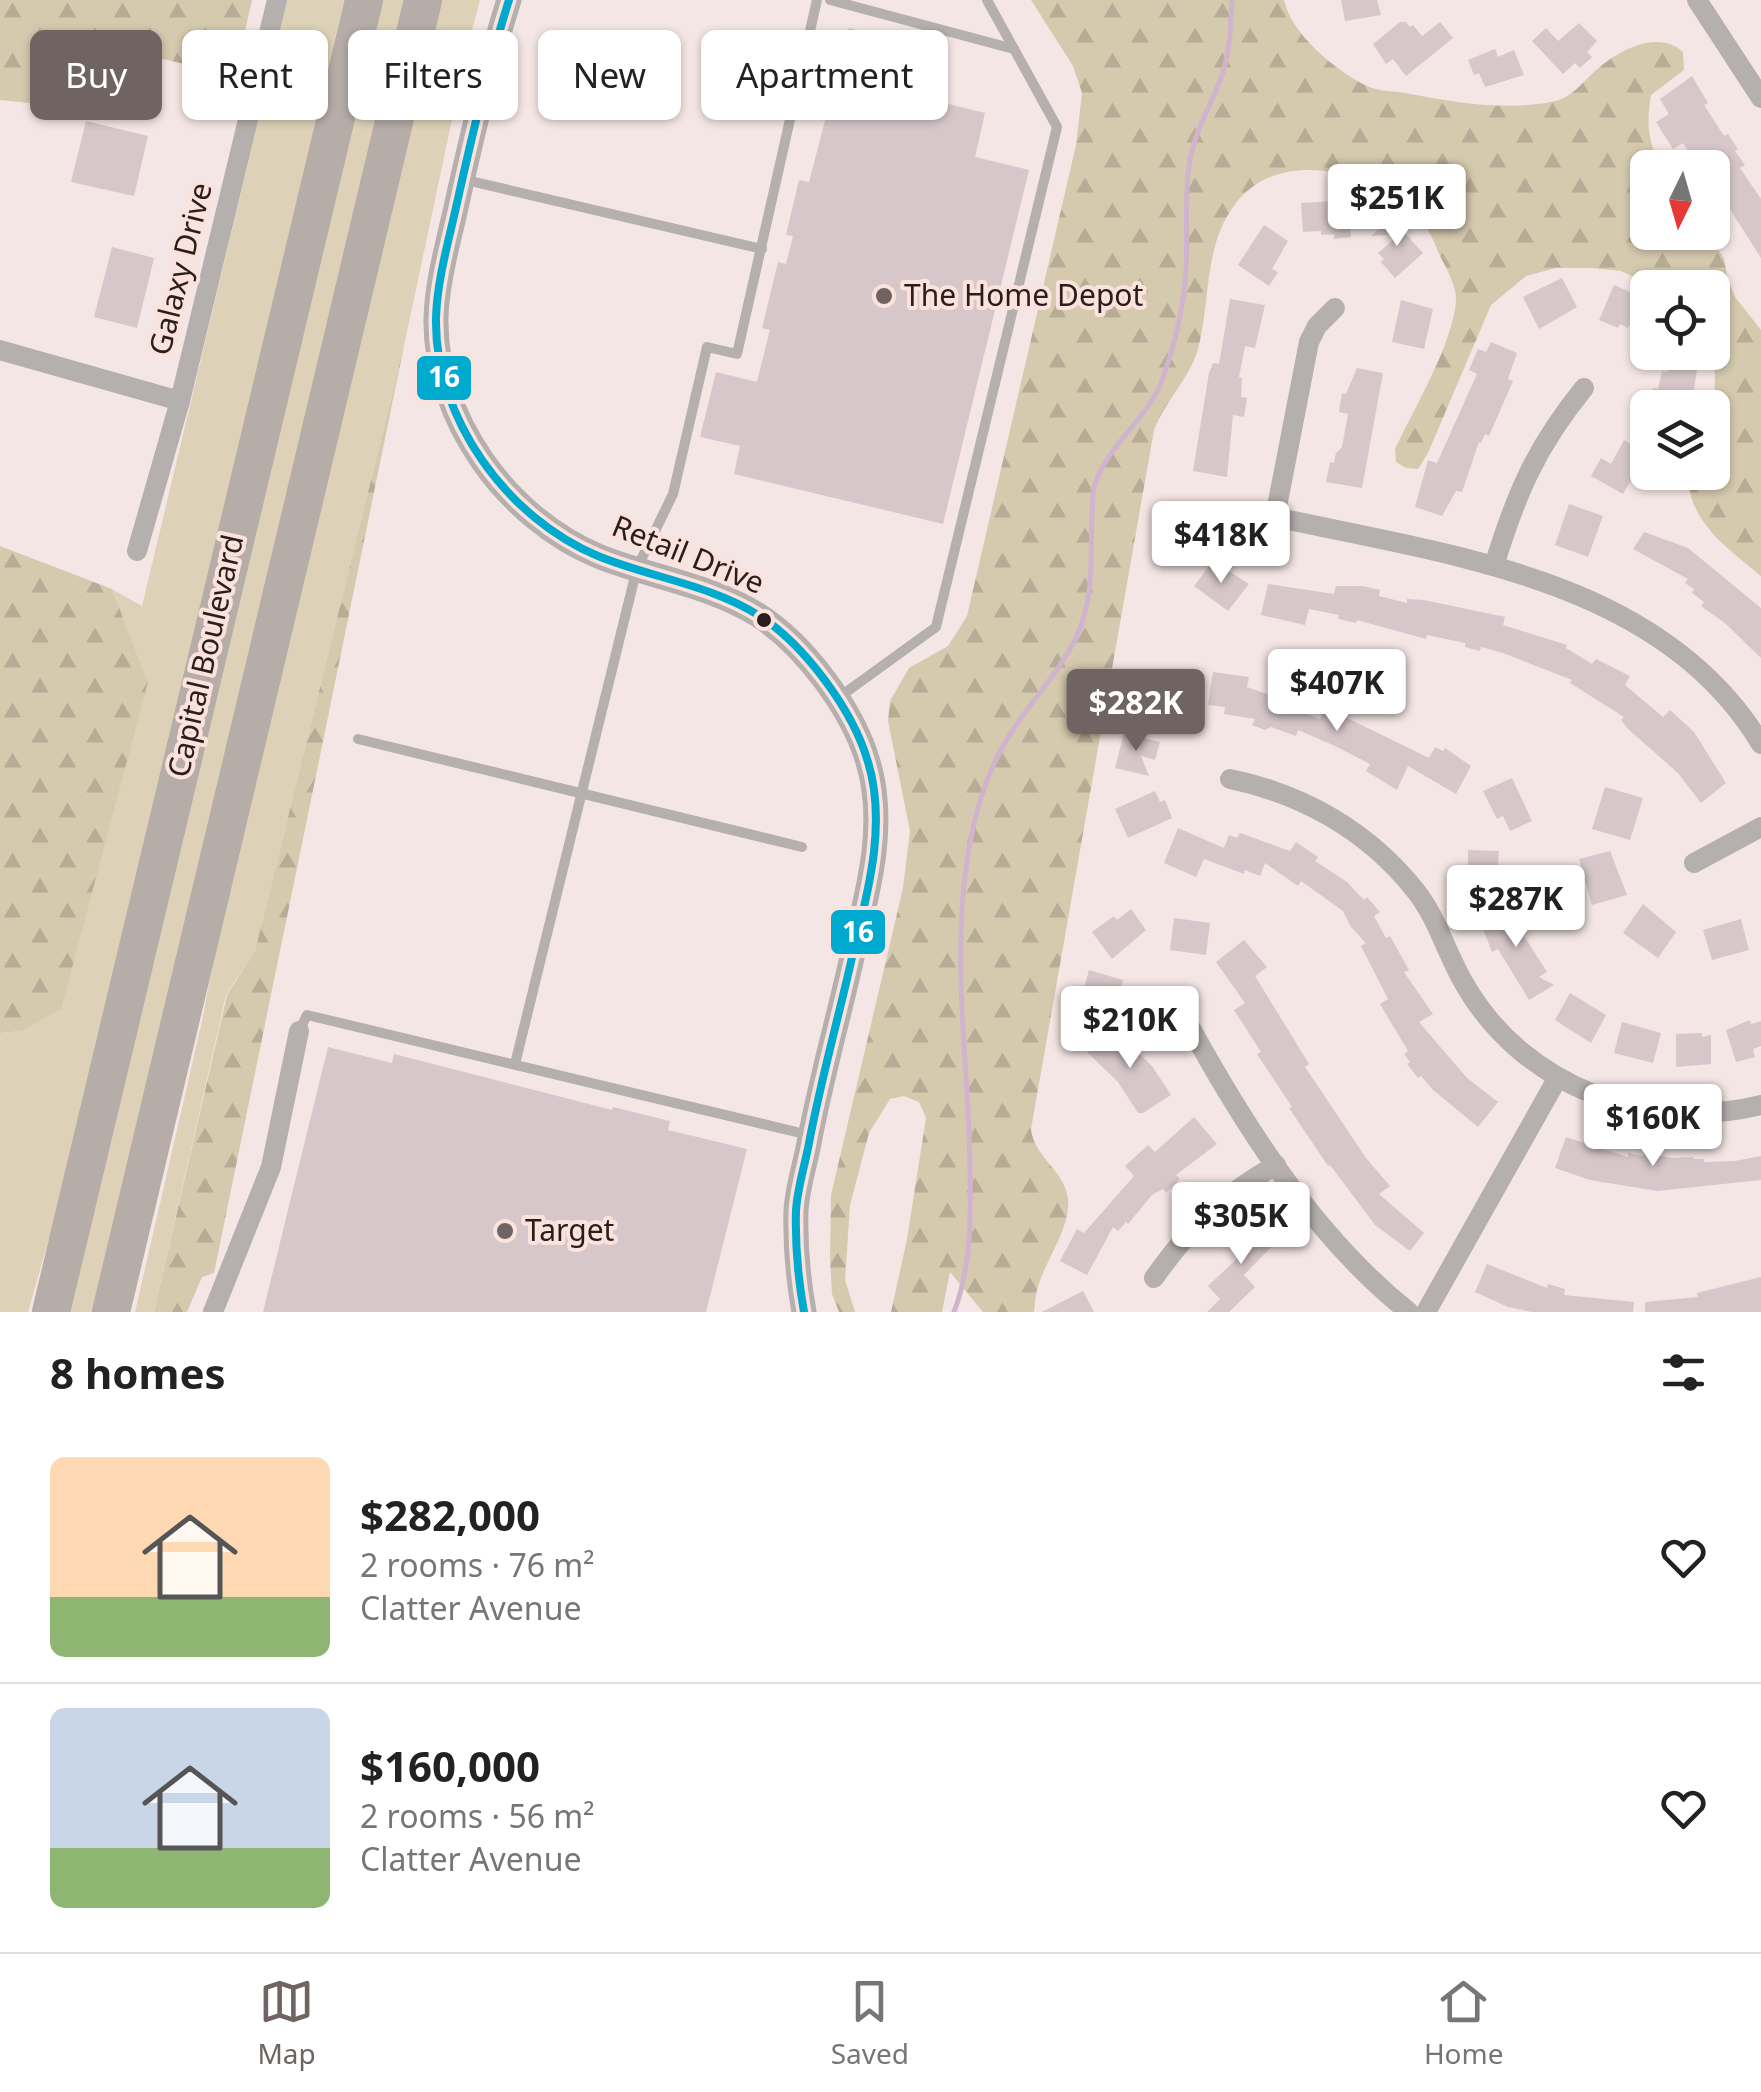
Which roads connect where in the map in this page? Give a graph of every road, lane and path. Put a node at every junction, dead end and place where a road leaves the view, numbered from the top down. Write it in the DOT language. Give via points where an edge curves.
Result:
graph roads {
  1 [pos="276,0"];
  2 [pos="364,0"];
  3 [pos="424,0"];
  4 [pos="510,0"];
  5 [pos="817,0"];
  6 [pos="830,0"];
  7 [pos="987,0"];
  8 [pos="1697,0"];
  9 [pos="1014,48"];
  10 [pos="1761,98"];
  11 [pos="462,179"];
  12 [pos="762,250"];
  13 [pos="1336,308"];
  14 [pos="0,350"];
  15 [pos="1584,388"];
  16 [pos="180,402"];
  17 [pos="137,550"];
  18 [pos="1494,566"];
  19 [pos="637,568"];
  20 [pos="838,699"];
  21 [pos="358,739"];
  22 [pos="1761,744"];
  23 [pos="1230,779"];
  24 [pos="582,791"];
  25 [pos="1761,828"];
  26 [pos="802,847"];
  27 [pos="1694,862"];
  28 [pos="1183,1014"];
  29 [pos="299,1032"];
  30 [pos="515,1064"];
  31 [pos="1557,1079"];
  32 [pos="1761,1105"];
  33 [pos="810,1135"];
  34 [pos="1276,1165"];
  35 [pos="1154,1278"];
  36 [pos="51,1312"];
  37 [pos="111,1312"];
  38 [pos="213,1312"];
  39 [pos="804,1312"];
  40 [pos="1409,1312"];
  41 [pos="1426,1312"];
  1 -- 16 [label="street, Galaxy Drive"];
  2 -- 36 [label="highway, Capital Boulevard"];
  3 -- 37 [label="highway, Capital Boulevard"];
  4 -- 11 [label="street, Retail Drive"];
  5 -- 12 [label="lane"];
  6 -- 9 [label="lane"];
  7 -- 9 [label="lane"];
  8 -- 10 [label="street"];
  9 -- 20 [label="lane" via="1057,127 936,628"];
  11 -- 12 [label="lane"];
  11 -- 19 [label="street, Retail Drive" via="436,319 452,403 493,477 522,508 595,555"];
  12 -- 19 [label="lane" via="736,354 707,347 673,494"];
  13 -- 18 [label="street" via="1309,342 1276,517"];
  14 -- 16 [label="street"];
  15 -- 18 [label="street" via="1535,456"];
  16 -- 17 [label="street, Galaxy Drive"];
  18 -- 22 [label="street" via="1564,588 1634,623 1701,674"];
  19 -- 20 [label="street, Retail Drive" via="759,615 816,667"];
  19 -- 24 [label="lane"];
  20 -- 33 [label="street, Retail Drive" via="869,763 872,872"];
  21 -- 24 [label="lane"];
  23 -- 31 [label="street" via="1313,805 1393,864 1418,894 1466,988 1508,1040"];
  24 -- 26 [label="lane"];
  24 -- 30 [label="lane"];
  25 -- 27 [label="street"];
  28 -- 34 [label="street"];
  29 -- 30 [label="lane" via="307,1015"];
  29 -- 38 [label="street" via="271,1167"];
  30 -- 33 [label="lane"];
  31 -- 32 [label="street" via="1648,1110 1709,1113"];
  31 -- 41 [label="street"];
  33 -- 39 [label="street, Retail Drive" via="796,1208"];
  34 -- 35 [label="street" via="1236,1188 1185,1234"];
  34 -- 40 [label="street" via="1334,1244"];
}
